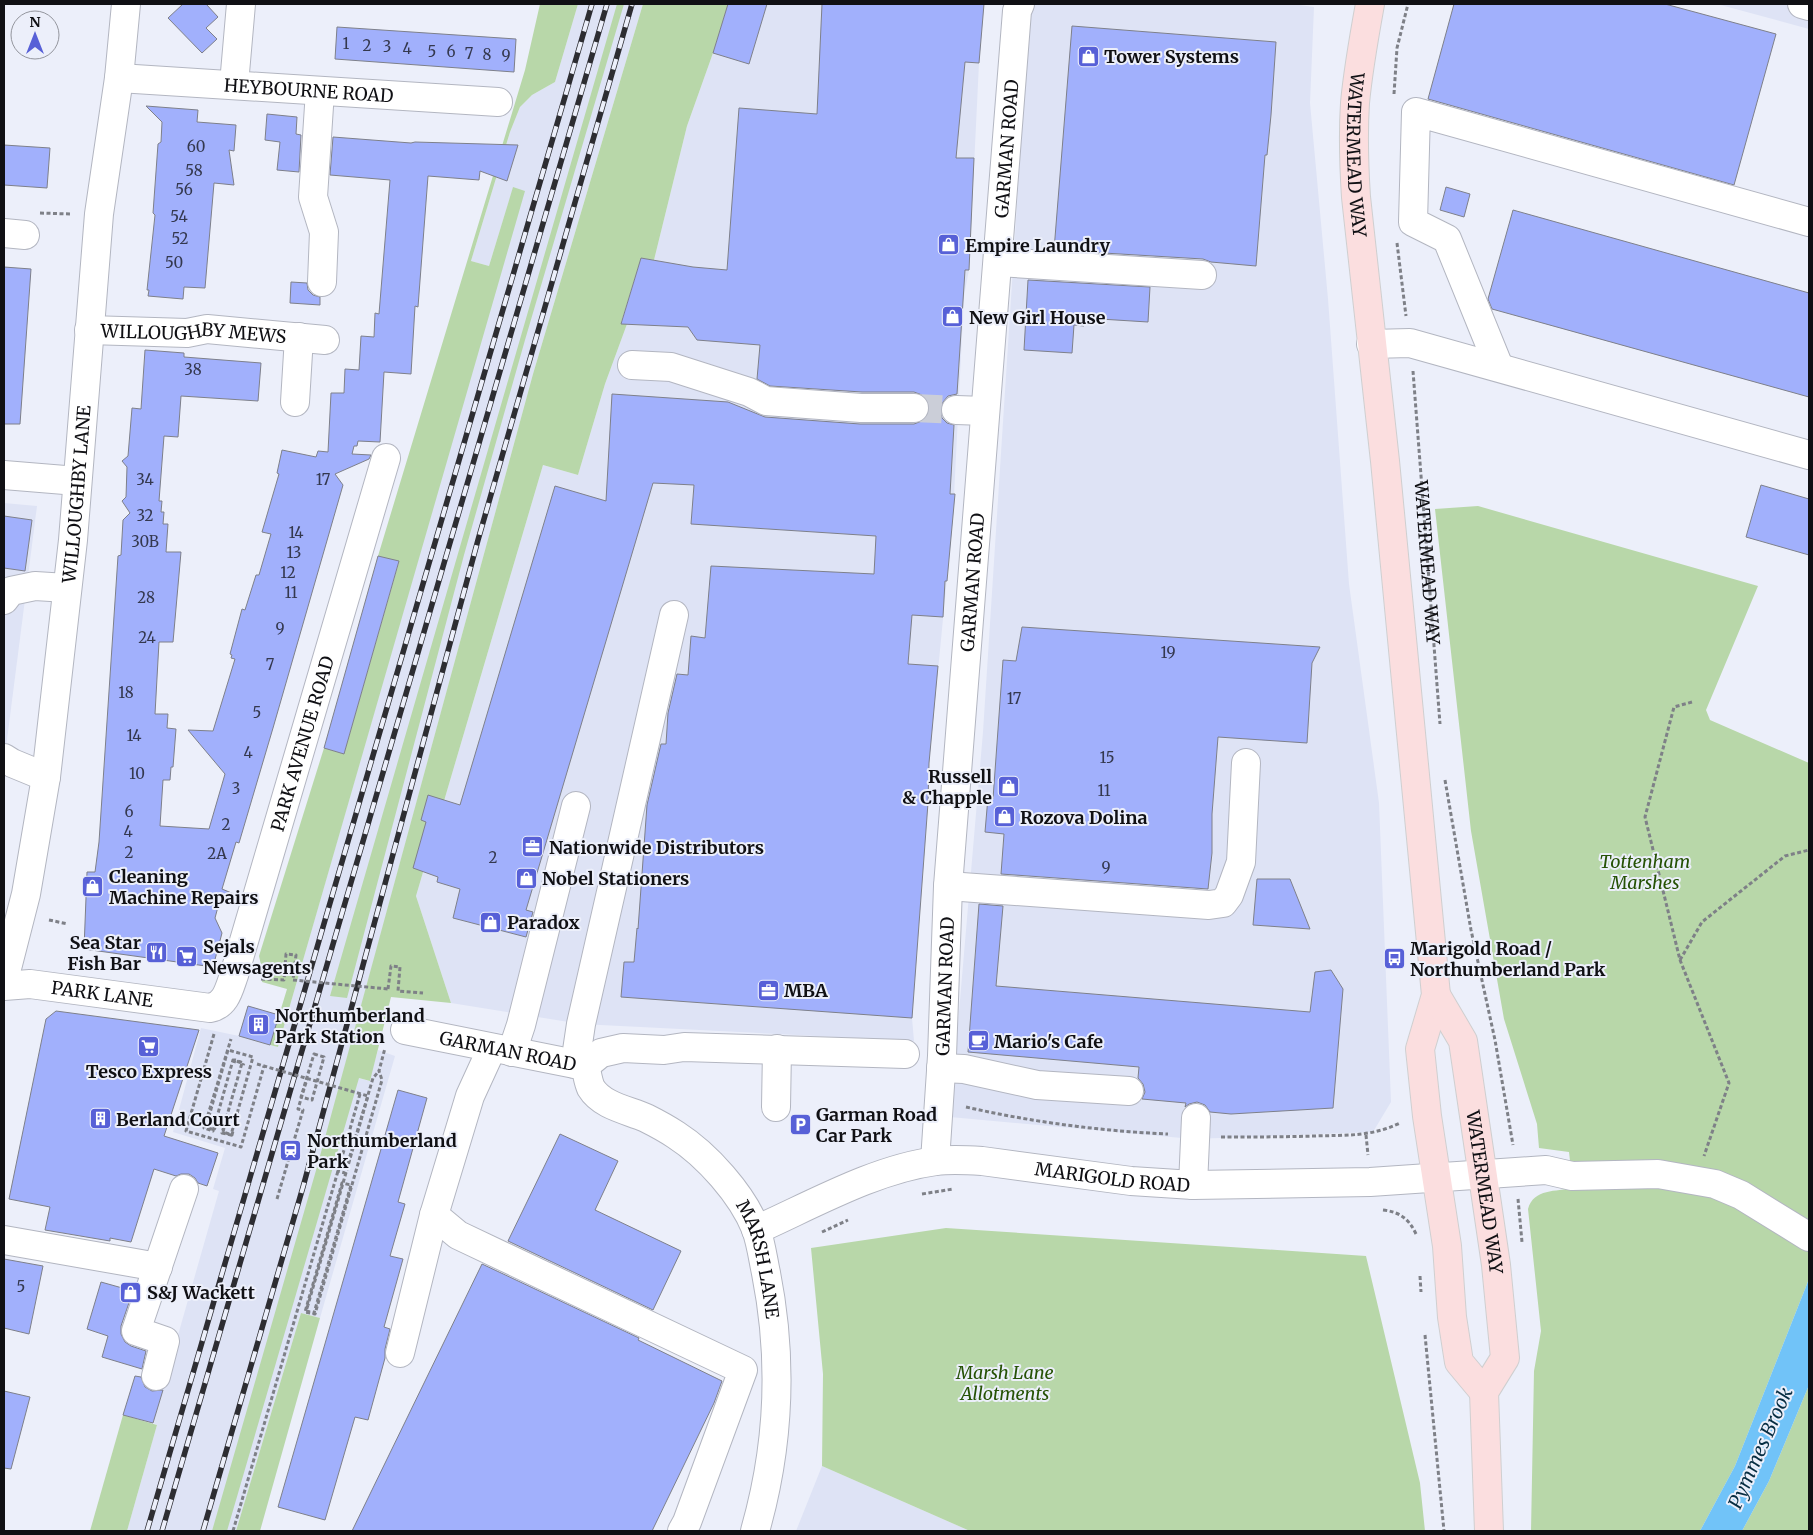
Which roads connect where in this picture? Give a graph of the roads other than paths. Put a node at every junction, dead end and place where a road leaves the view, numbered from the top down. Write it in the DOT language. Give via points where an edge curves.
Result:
graph roads {
  1 [pos="126,4"];
  2 [pos="241,4"];
  3 [pos="1020,4"];
  4 [pos="1370,4"];
  5 [pos="1802,4"];
  6 [pos="1809,6"];
  7 [pos="120,78"];
  8 [pos="234,84"];
  9 [pos="320,90"];
  10 [pos="498,102"];
  11 [pos="1809,222"];
  12 [pos="998,262"];
  13 [pos="1202,275"];
  14 [pos="322,282"];
  15 [pos="89,330"];
  16 [pos="1371,344"];
  17 [pos="632,365"];
  18 [pos="1499,367"];
  19 [pos="295,402"];
  20 [pos="914,408"];
  21 [pos="956,410"];
  22 [pos="986,411"];
  23 [pos="1809,455"];
  24 [pos="386,458"];
  25 [pos="4,475"];
  26 [pos="78,481"];
  27 [pos="67,588"];
  28 [pos="4,600"];
  29 [pos="674,615"];
  30 [pos="4,758"];
  31 [pos="1246,763"];
  32 [pos="46,777"];
  33 [pos="576,806"];
  34 [pos="948,886"];
  35 [pos="4,980"];
  36 [pos="4,986"];
  37 [pos="1436,995"];
  38 [pos="208,1018"];
  39 [pos="405,1030"];
  40 [pos="777,1049"];
  41 [pos="502,1050"];
  42 [pos="905,1054"];
  43 [pos="580,1065"];
  44 [pos="941,1068"];
  45 [pos="1129,1091"];
  46 [pos="776,1107"];
  47 [pos="1196,1118"];
  48 [pos="935,1161"];
  49 [pos="1483,1174"];
  50 [pos="1437,1177"];
  51 [pos="1193,1185"];
  52 [pos="184,1189"];
  53 [pos="434,1215"];
  54 [pos="756,1230"];
  55 [pos="1809,1237"];
  56 [pos="4,1240"];
  57 [pos="158,1267"];
  58 [pos="400,1353"];
  59 [pos="156,1376"];
  60 [pos="1484,1392"];
  61 [pos="682,1531"];
  62 [pos="755,1531"];
  63 [pos="1489,1531"];
  1 -- 7 [label="street, WILLOUGHBY LANE"];
  2 -- 8 [label="street"];
  3 -- 12 [label="street, GARMAN ROAD"];
  4 -- 16 [label="main road, WATERMEAD WAY" via="1355,104 1354,164"];
  5 -- 6 [label="street"];
  7 -- 8 [label="street, HEYBOURNE ROAD"];
  7 -- 15 [label="street, WILLOUGHBY LANE" via="99,214"];
  8 -- 9 [label="street, HEYBOURNE ROAD"];
  9 -- 10 [label="street, HEYBOURNE ROAD"];
  9 -- 14 [label="street" via="313,196 324,232"];
  11 -- 18 [label="street" via="1416,112 1413,222 1447,239"];
  12 -- 13 [label="street"];
  12 -- 22 [label="street, GARMAN ROAD"];
  15 -- 19 [label="street, WILLOUGHBY MEWS" via="187,333 207,329 312,339"];
  15 -- 26 [label="street, WILLOUGHBY LANE"];
  16 -- 18 [label="street" via="1410,343"];
  16 -- 37 [label="main road, WATERMEAD WAY"];
  17 -- 20 [label="street" via="671,366 749,392 766,401 861,408"];
  18 -- 23 [label="street"];
  21 -- 22 [label="street"];
  22 -- 34 [label="street, GARMAN ROAD"];
  24 -- 38 [label="street, PARK AVENUE ROAD" via="234,975 222,1002"];
  25 -- 26 [label="street"];
  26 -- 27 [label="street, WILLOUGHBY LANE"];
  27 -- 28 [label="street" via="36,586 11,591"];
  27 -- 32 [label="street, WILLOUGHBY LANE"];
  29 -- 43 [label="street" via="581,1024"];
  30 -- 32 [label="street"];
  31 -- 34 [label="street" via="1241,862 1223,903 1209,905"];
  32 -- 35 [label="street, WILLOUGHBY LANE" via="24,900"];
  33 -- 41 [label="street" via="521,1025"];
  34 -- 44 [label="street, GARMAN ROAD"];
  36 -- 38 [label="street, PARK LANE" via="30,984"];
  37 -- 49 [label="main road, WATERMEAD WAY" via="1463,1041"];
  37 -- 50 [label="main road, WATERMEAD WAY" via="1420,1048"];
  39 -- 41 [label="street, GARMAN ROAD"];
  40 -- 42 [label="street, GARMAN ROAD"];
  40 -- 43 [label="street, GARMAN ROAD" via="623,1048 601,1053"];
  40 -- 46 [label="street"];
  41 -- 43 [label="street, GARMAN ROAD"];
  41 -- 53 [label="street" via="470,1096"];
  43 -- 54 [label="street, MARSH LANE" via="591,1088 606,1102 677,1135 708,1162 742,1203"];
  44 -- 45 [label="street" via="964,1069 1037,1085"];
  44 -- 48 [label="street, GARMAN ROAD"];
  47 -- 51 [label="street"];
  48 -- 51 [label="street, MARIGOLD ROAD" via="982,1161 1131,1181"];
  48 -- 54 [label="street, MARIGOLD ROAD" via="871,1178"];
  49 -- 50 [label="street, MARIGOLD ROAD"];
  49 -- 55 [label="street, MARIGOLD ROAD" via="1546,1170 1572,1176 1658,1174 1696,1180 1734,1192"];
  49 -- 60 [label="main road, WATERMEAD WAY" via="1494,1240 1505,1358"];
  50 -- 51 [label="street, MARIGOLD ROAD"];
  50 -- 60 [label="main road, WATERMEAD WAY" via="1459,1362"];
  52 -- 57 [label="street"];
  53 -- 58 [label="street"];
  53 -- 61 [label="street" via="458,1235 743,1370"];
  54 -- 62 [label="street, MARSH LANE" via="773,1317 776,1390 768,1477"];
  56 -- 57 [label="street"];
  57 -- 59 [label="street" via="136,1331 165,1341"];
  60 -- 63 [label="main road"];
}
